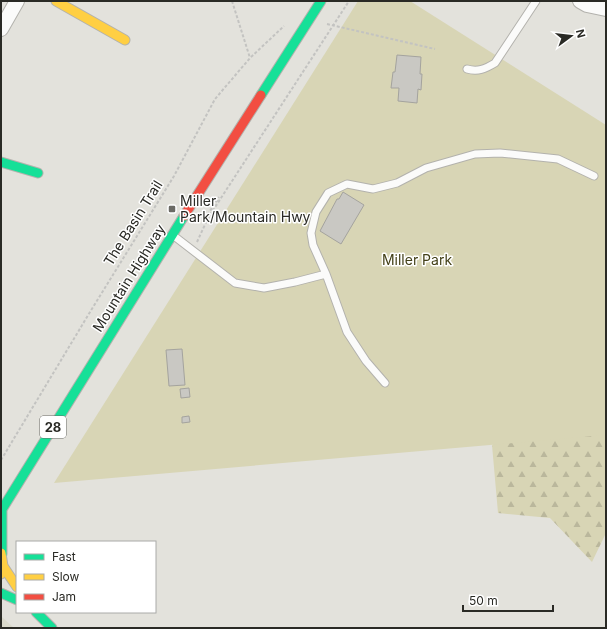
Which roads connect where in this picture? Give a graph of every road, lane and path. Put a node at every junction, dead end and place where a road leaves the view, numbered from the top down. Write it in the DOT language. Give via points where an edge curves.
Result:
graph roads {
  1 [pos="17,1"];
  2 [pos="56,1"];
  3 [pos="232,1"];
  4 [pos="321,1"];
  5 [pos="349,1"];
  6 [pos="536,1"];
  7 [pos="580,1"];
  8 [pos="606,9"];
  9 [pos="286,24"];
  10 [pos="333,24"];
  11 [pos="1,28"];
  12 [pos="125,40"];
  13 [pos="434,49"];
  14 [pos="250,58"];
  15 [pos="467,69"];
  16 [pos="1,162"];
  17 [pos="38,173"];
  18 [pos="594,176"];
  19 [pos="219,197"];
  20 [pos="208,218"];
  21 [pos="172,234"];
  22 [pos="193,250"];
  23 [pos="326,274"];
  24 [pos="385,383"];
  25 [pos="1,460"];
  26 [pos="1,510"];
  27 [pos="1,554"];
  28 [pos="2,570"];
  29 [pos="16,586"];
  30 [pos="1,593"];
  31 [pos="16,600"];
  32 [pos="37,613"];
  33 [pos="52,628"];
  1 -- 11 [label="street"];
  2 -- 12 [label="main road"];
  3 -- 14 [label="path"];
  4 -- 21 [label="main road, Mountain Highway / 28"];
  5 -- 10 [label="path"];
  6 -- 15 [label="lane" via="495,63 475,71"];
  7 -- 8 [label="street"];
  9 -- 14 [label="path, The Basin Trail"];
  10 -- 13 [label="path"];
  10 -- 20 [label="path"];
  14 -- 25 [label="path, The Basin Trail" via="215,99 174,176"];
  16 -- 17 [label="main road"];
  18 -- 23 [label="lane" via="558,159 500,153 475,154 426,168 398,183 373,188 346,184 328,193 316,212 311,233 313,245"];
  19 -- 20 [label="path" via="206,217"];
  20 -- 22 [label="path"];
  21 -- 22 [label="lane"];
  21 -- 26 [label="main road, Mountain Highway / 28"];
  22 -- 23 [label="lane" via="236,283 264,288"];
  23 -- 24 [label="lane" via="347,332 366,361"];
  26 -- 27 [label="main road, Mountain Highway / 28"];
  27 -- 28 [label="main road, 28"];
  28 -- 29 [label="main road"];
  30 -- 31 [label="main road"];
  32 -- 33 [label="main road"];
}
